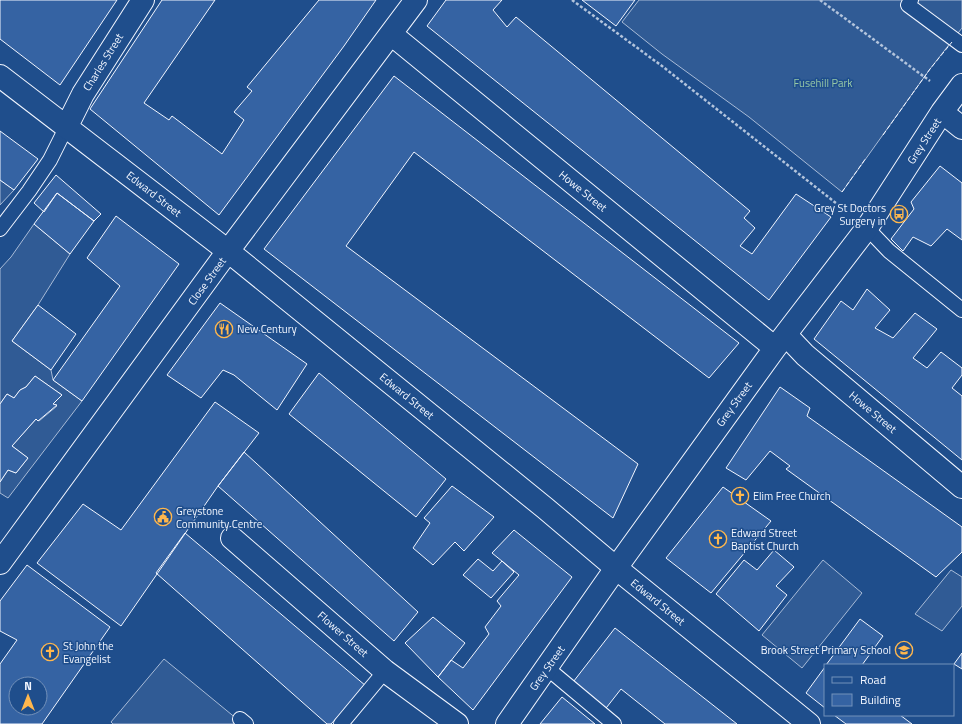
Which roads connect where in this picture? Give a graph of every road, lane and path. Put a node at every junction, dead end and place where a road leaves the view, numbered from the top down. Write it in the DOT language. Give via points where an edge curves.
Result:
graph roads {
  1 [pos="143,0"];
  2 [pos="416,0"];
  3 [pos="572,0"];
  4 [pos="820,0"];
  5 [pos="912,0"];
  6 [pos="391,34"];
  7 [pos="962,45"];
  8 [pos="0,76"];
  9 [pos="953,98"];
  10 [pos="67,126"];
  11 [pos="962,128"];
  12 [pos="867,228"];
  13 [pos="0,229"];
  14 [pos="228,251"];
  15 [pos="962,310"];
  16 [pos="780,341"];
  17 [pos="962,487"];
  18 [pos="232,538"];
  19 [pos="0,563"];
  20 [pos="616,568"];
  21 [pos="547,668"];
  22 [pos="385,671"];
  23 [pos="341,724"];
  24 [pos="457,724"];
  25 [pos="507,724"];
  26 [pos="614,724"];
  27 [pos="809,724"];
  1 -- 10 [label="street, Charles Street" via="83,94"];
  2 -- 6 [label="street, Close Street"];
  3 -- 12 [label="path" via="662,66"];
  4 -- 9 [label="path"];
  5 -- 7 [label="lane" via="908,5"];
  6 -- 14 [label="street, Close Street"];
  6 -- 16 [label="street, Howe Street"];
  8 -- 10 [label="street, Edward Street"];
  9 -- 11 [label="street"];
  9 -- 12 [label="street, Grey Street"];
  10 -- 13 [label="lane" via="50,160"];
  10 -- 14 [label="street, Edward Street"];
  12 -- 15 [label="lane" via="889,251"];
  12 -- 16 [label="street, Grey Street"];
  14 -- 19 [label="street, Close Street"];
  14 -- 20 [label="street, Edward Street"];
  16 -- 17 [label="street, Howe Street" via="805,355"];
  16 -- 20 [label="street, Grey Street"];
  18 -- 22 [label="street, Flower Street"];
  20 -- 21 [label="street, Grey Street"];
  20 -- 27 [label="street, Edward Street"];
  21 -- 25 [label="street, Grey Street"];
  21 -- 26 [label="lane"];
  22 -- 23 [label="lane"];
  22 -- 24 [label="street, Flower Street"];
}
